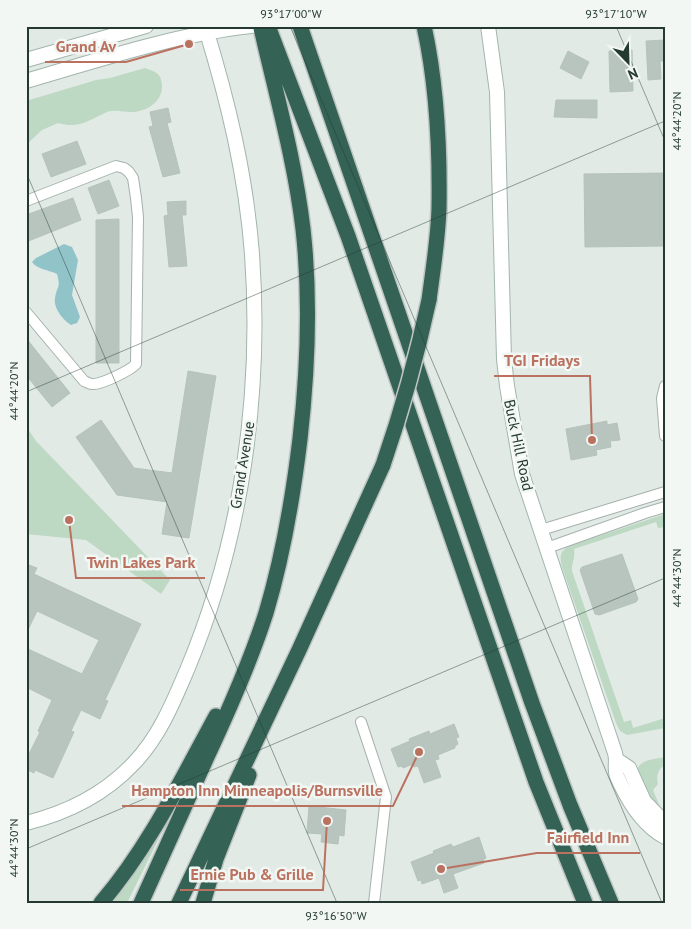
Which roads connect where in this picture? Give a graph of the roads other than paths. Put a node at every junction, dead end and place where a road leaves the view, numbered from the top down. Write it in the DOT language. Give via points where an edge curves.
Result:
graph roads {
  1 [pos="146,26"];
  2 [pos="251,26"];
  3 [pos="260,26"];
  4 [pos="268,26"];
  5 [pos="300,26"];
  6 [pos="424,26"];
  7 [pos="488,26"];
  8 [pos="206,30"];
  9 [pos="26,60"];
  10 [pos="276,66"];
  11 [pos="26,81"];
  12 [pos="26,201"];
  13 [pos="26,312"];
  14 [pos="665,386"];
  15 [pos="665,436"];
  16 [pos="665,492"];
  17 [pos="665,507"];
  18 [pos="541,530"];
  19 [pos="547,548"];
  20 [pos="254,647"];
  21 [pos="298,650"];
  22 [pos="361,722"];
  23 [pos="617,760"];
  24 [pos="665,822"];
  25 [pos="26,823"];
  26 [pos="665,837"];
  27 [pos="101,903"];
  28 [pos="141,903"];
  29 [pos="179,903"];
  30 [pos="203,903"];
  31 [pos="374,903"];
  32 [pos="585,903"];
  33 [pos="611,903"];
  1 -- 9 [label="street"];
  2 -- 8 [label="street"];
  3 -- 10 [label="highway"];
  4 -- 10 [label="highway"];
  5 -- 33 [label="highway" via="538,720"];
  6 -- 21 [label="highway, bridge" via="432,72 439,155 439,210 429,300 416,360 383,465"];
  7 -- 18 [label="street, Buck Hill Road" via="497,92 504,359 522,474"];
  8 -- 11 [label="street"];
  8 -- 25 [label="street, Grand Avenue" via="240,161 252,262 251,412 238,502 222,567 194,653 151,742 135,763 86,801 60,814"];
  10 -- 20 [label="highway" via="303,228 308,294 308,362 294,493 266,613"];
  10 -- 32 [label="highway" via="348,236 523,748"];
  12 -- 13 [label="street" via="116,166 129,172 133,178 138,217 136,364 132,369 90,384"];
  14 -- 15 [label="street" via="662,398"];
  16 -- 18 [label="street"];
  17 -- 19 [label="street"];
  18 -- 19 [label="street, Buck Hill Road"];
  19 -- 23 [label="street, Buck Hill Road"];
  20 -- 27 [label="highway" via="157,824"];
  20 -- 28 [label="highway"];
  21 -- 29 [label="highway"];
  21 -- 30 [label="highway" via="216,859"];
  22 -- 31 [label="street" via="386,797"];
  23 -- 24 [label="street, Buck Hill Road" via="629,768 644,801"];
  23 -- 26 [label="street, Buck Hill Road" via="616,773 630,802"];
}
